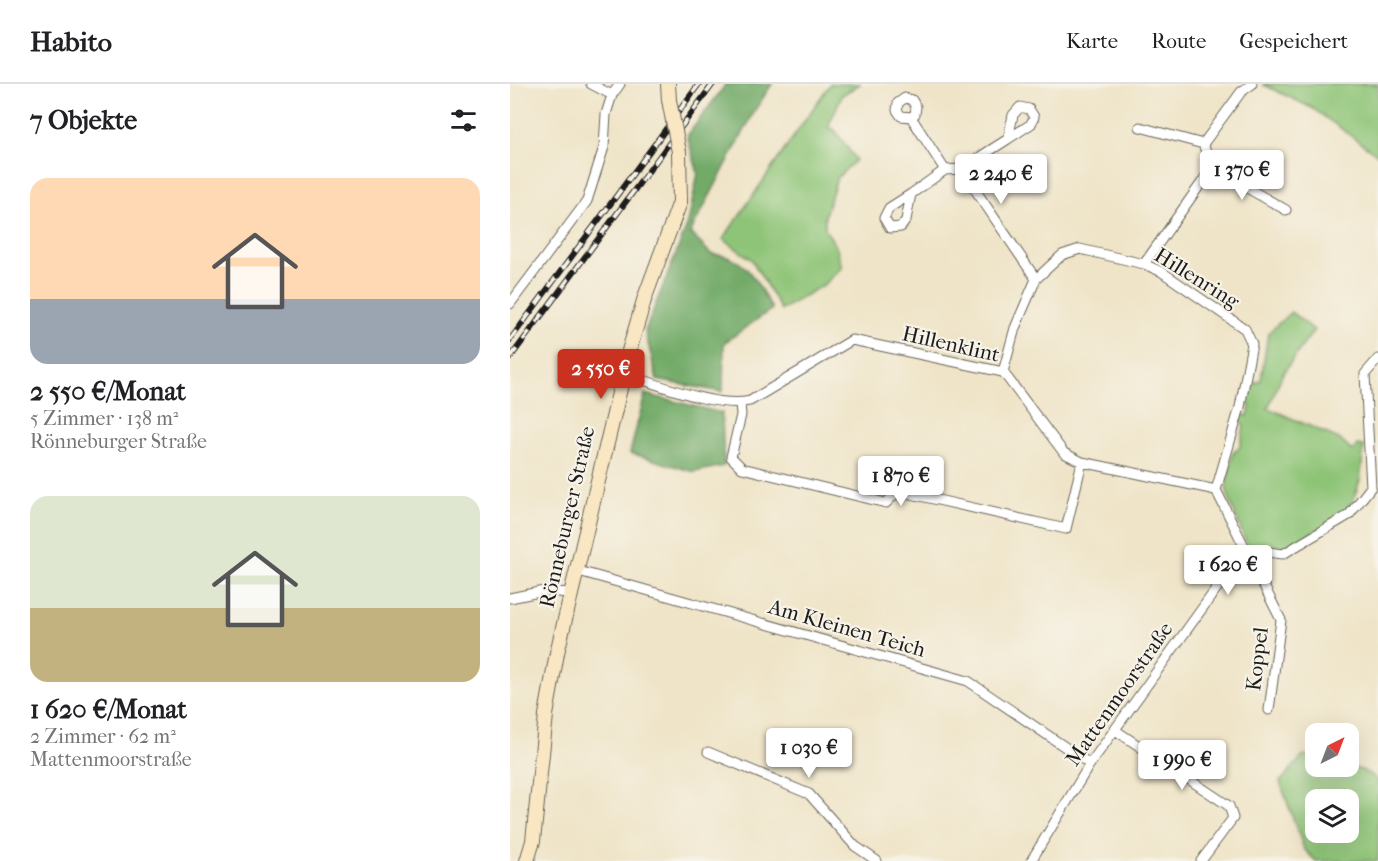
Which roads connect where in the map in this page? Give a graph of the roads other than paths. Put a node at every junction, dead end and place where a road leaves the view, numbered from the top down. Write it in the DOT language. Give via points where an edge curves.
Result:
graph roads {
  1 [pos="591,84"];
  2 [pos="620,84"];
  3 [pos="668,84"];
  4 [pos="1252,84"];
  5 [pos="612,96"];
  6 [pos="911,117"];
  7 [pos="1140,127"];
  8 [pos="1008,139"];
  9 [pos="1203,144"];
  10 [pos="1212,168"];
  11 [pos="960,169"];
  12 [pos="945,170"];
  13 [pos="911,194"];
  14 [pos="1286,210"];
  15 [pos="1144,264"];
  16 [pos="1036,279"];
  17 [pos="510,304"];
  18 [pos="1378,359"];
  19 [pos="1003,372"];
  20 [pos="625,374"];
  21 [pos="740,403"];
  22 [pos="1082,462"];
  23 [pos="1216,490"];
  24 [pos="1245,549"];
  25 [pos="575,570"];
  26 [pos="570,593"];
  27 [pos="510,598"];
  28 [pos="1269,710"];
  29 [pos="1115,730"];
  30 [pos="708,752"];
  31 [pos="1090,764"];
  32 [pos="527,861"];
  33 [pos="877,861"];
  34 [pos="1031,861"];
  35 [pos="1201,861"];
  1 -- 5 [label="street"];
  2 -- 5 [label="street"];
  3 -- 20 [label="street, Rönneburger Straße, bridge" via="678,152 680,202 645,297"];
  4 -- 9 [label="street" via="1241,92"];
  5 -- 17 [label="street" via="606,114 604,147 587,201"];
  6 -- 12 [label="street"];
  7 -- 9 [label="street"];
  8 -- 11 [label="street"];
  9 -- 10 [label="street"];
  10 -- 14 [label="street"];
  10 -- 15 [label="street"];
  11 -- 12 [label="street"];
  11 -- 16 [label="street"];
  12 -- 13 [label="street"];
  15 -- 16 [label="street, Hillenring" via="1080,249 1062,255"];
  15 -- 23 [label="street, Hillenring" via="1162,272 1245,329 1252,344 1240,407"];
  16 -- 19 [label="street, Hillenring"];
  18 -- 24 [label="street" via="1365,374 1371,487 1349,515 1283,554"];
  19 -- 21 [label="street, Hillenklint" via="852,340 750,401"];
  19 -- 22 [label="street, Hillenklint" via="1064,453"];
  20 -- 21 [label="street" via="707,398"];
  20 -- 25 [label="street, Rönneburger Straße"];
  21 -- 22 [label="street" via="731,457 742,468 886,503 898,491 1066,529"];
  22 -- 23 [label="street, Hillenklint"];
  23 -- 24 [label="street"];
  24 -- 28 [label="street, Koppel" via="1281,620"];
  24 -- 29 [label="street, Mattenmoorstraße"];
  25 -- 26 [label="street, Rönneburger Straße"];
  25 -- 31 [label="street, Am Kleinen Teich" via="968,681"];
  26 -- 27 [label="street" via="544,591"];
  26 -- 32 [label="street, Rönneburger Straße" via="552,680 533,841"];
  29 -- 31 [label="street, Mattenmoorstraße"];
  29 -- 35 [label="street" via="1228,806 1233,818"];
  30 -- 33 [label="street" via="809,794 855,846"];
  31 -- 34 [label="street, Mattenmoorstraße"];
}
